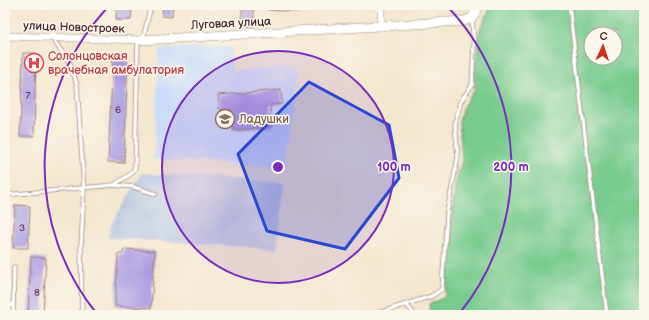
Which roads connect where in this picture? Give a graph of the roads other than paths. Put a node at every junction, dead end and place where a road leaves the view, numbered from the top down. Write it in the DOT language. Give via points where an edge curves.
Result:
graph roads {
  1 [pos="150,5"];
  2 [pos="381,5"];
  3 [pos="479,5"];
  4 [pos="569,5"];
  5 [pos="472,18"];
  6 [pos="381,27"];
  7 [pos="5,36"];
  8 [pos="52,37"];
  9 [pos="140,40"];
  10 [pos="114,185"];
  11 [pos="84,188"];
  12 [pos="156,194"];
  13 [pos="5,195"];
  14 [pos="14,267"];
  15 [pos="406,304"];
  16 [pos="5,305"];
  17 [pos="13,305"];
  18 [pos="644,314"];
  19 [pos="13,315"];
  20 [pos="82,315"];
  21 [pos="372,315"];
  22 [pos="416,315"];
  23 [pos="607,315"];
  24 [pos="638,315"];
  1 -- 9 [label="lane"];
  2 -- 6 [label="street"];
  3 -- 5 [label="street"];
  4 -- 23 [label="lane"];
  5 -- 6 [label="street, Луговая улица" via="464,21"];
  5 -- 15 [label="lane" via="472,85 461,101 455,124 458,156 447,212 442,289 432,296"];
  6 -- 9 [label="street, Луговая улица"];
  7 -- 8 [label="street, улица Новостроек"];
  8 -- 9 [label="street, улица Новостроек"];
  8 -- 11 [label="lane" via="71,65 77,84"];
  9 -- 10 [label="lane" via="135,168"];
  10 -- 11 [label="lane"];
  10 -- 12 [label="lane"];
  11 -- 13 [label="lane"];
  11 -- 20 [label="lane" via="81,247"];
  14 -- 17 [label="lane"];
  15 -- 21 [label="lane"];
  15 -- 22 [label="lane"];
  16 -- 17 [label="lane"];
  17 -- 19 [label="lane"];
  18 -- 24 [label="lane"];
}
